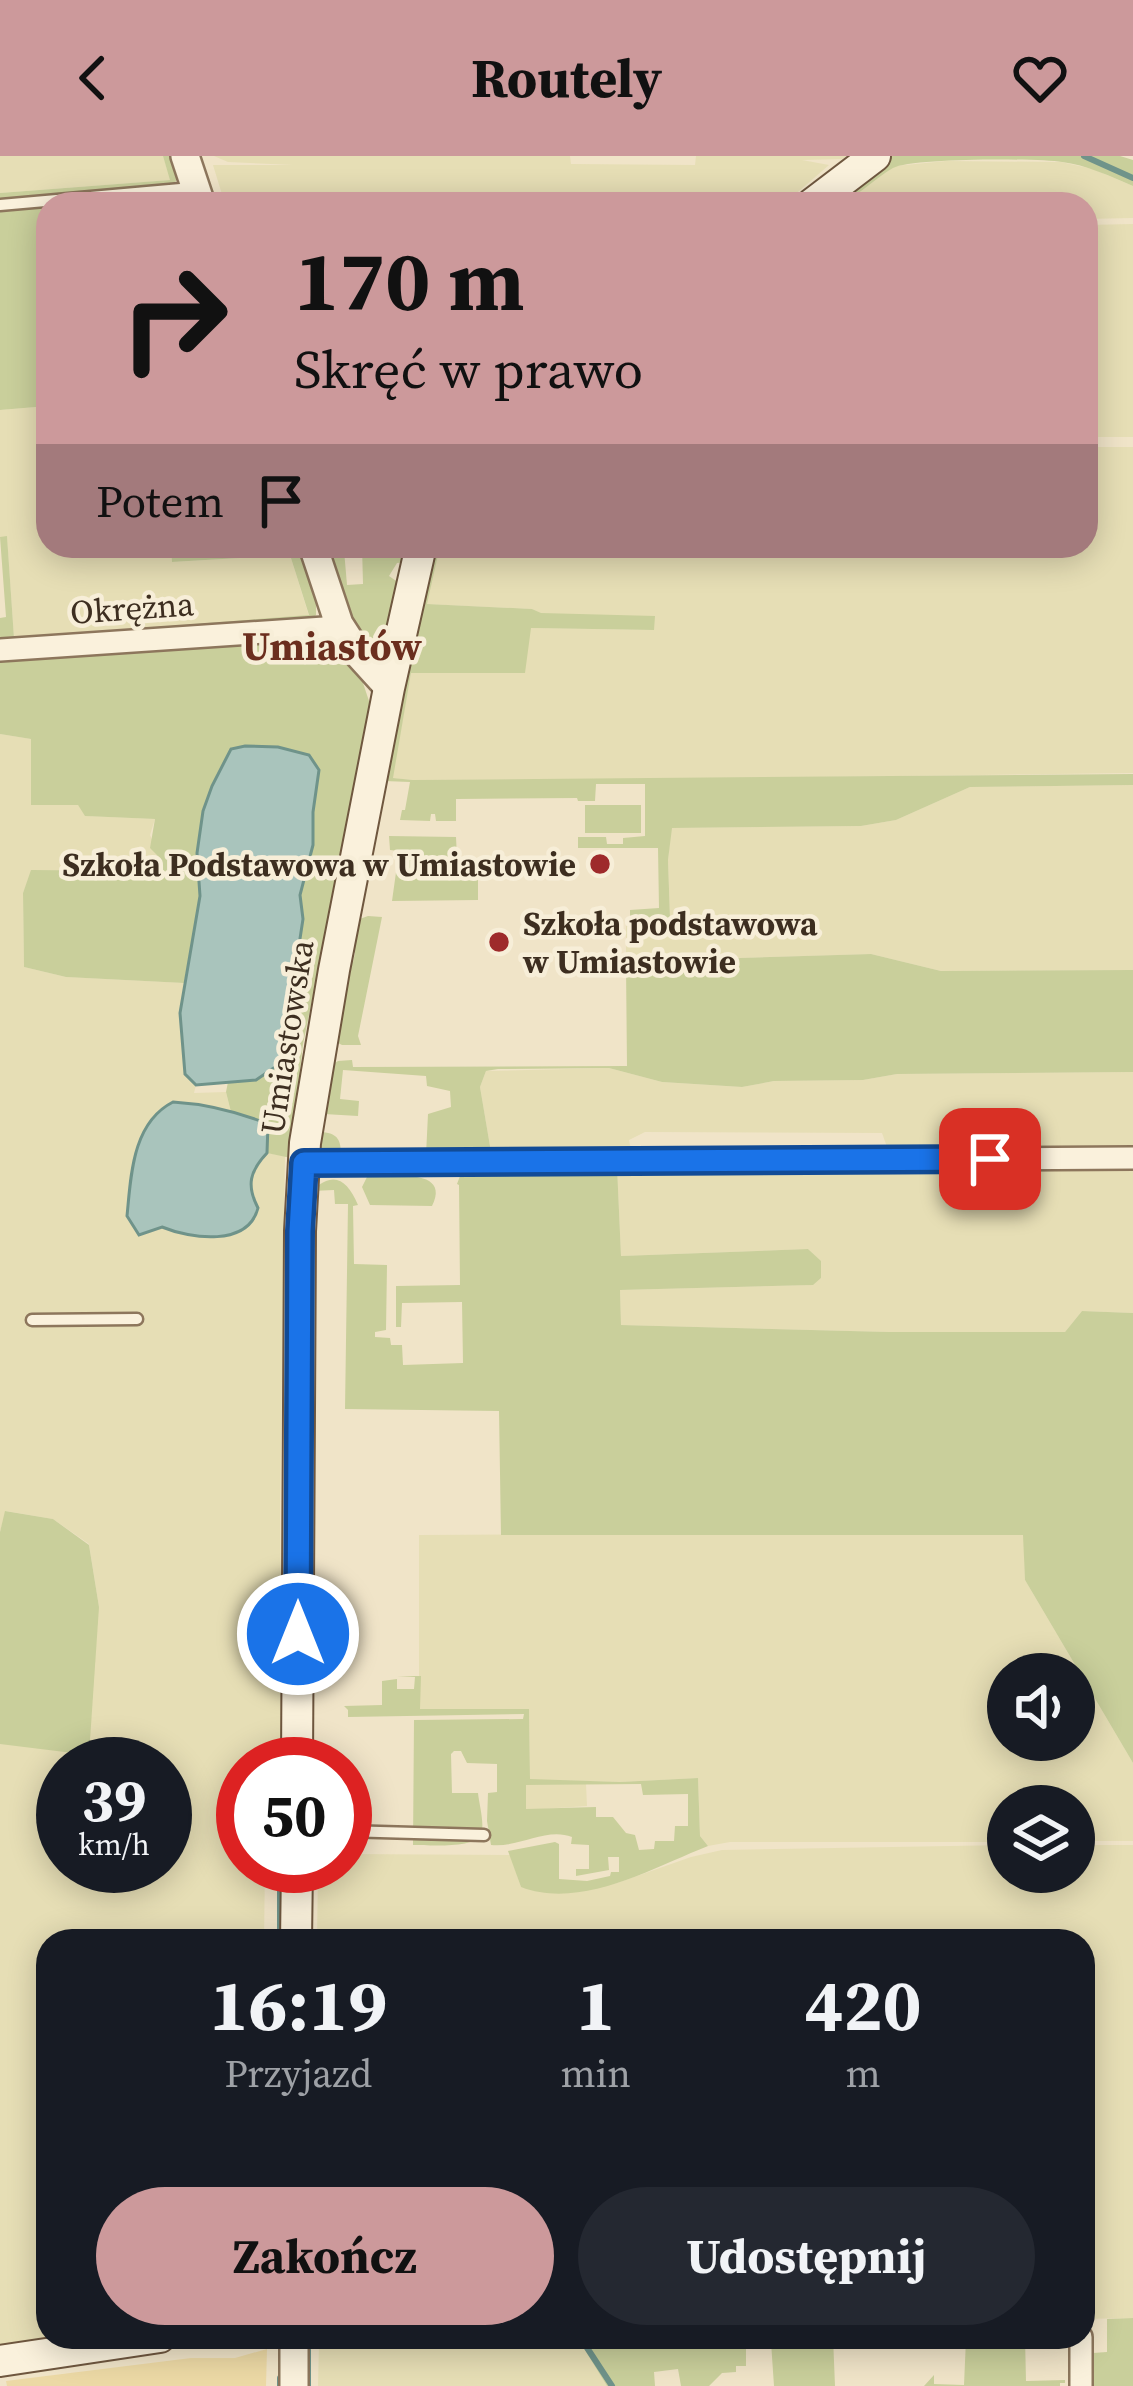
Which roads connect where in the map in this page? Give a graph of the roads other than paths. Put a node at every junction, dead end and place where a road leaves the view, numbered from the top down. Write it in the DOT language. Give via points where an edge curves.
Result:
graph roads {
  1 [pos="185,156"];
  2 [pos="875,156"];
  3 [pos="197,192"];
  4 [pos="828,192"];
  5 [pos="36,203"];
  6 [pos="0,205"];
  7 [pos="318,558"];
  8 [pos="418,558"];
  9 [pos="339,623"];
  10 [pos="0,650"];
  11 [pos="389,688"];
  12 [pos="1133,1158"];
  13 [pos="304,1163"];
  14 [pos="137,1318"];
  15 [pos="32,1320"];
  16 [pos="297,1737"];
  17 [pos="372,1832"];
  18 [pos="484,1835"];
  19 [pos="297,1893"];
  20 [pos="296,1929"];
  21 [pos="98,2349"];
  22 [pos="294,2349"];
  23 [pos="1081,2349"];
  24 [pos="6,2367"];
  25 [pos="294,2386"];
  26 [pos="1081,2386"];
  1 -- 3 [label="street"];
  2 -- 4 [label="main road"];
  5 -- 6 [label="lane"];
  7 -- 9 [label="street"];
  8 -- 11 [label="main road, Umiastowska"];
  9 -- 10 [label="street, Okrężna"];
  9 -- 11 [label="street"];
  11 -- 13 [label="main road, Umiastowska"];
  12 -- 13 [label="street"];
  13 -- 16 [label="main road, Umiastowska"];
  14 -- 15 [label="lane"];
  17 -- 18 [label="lane"];
  19 -- 20 [label="main road"];
  21 -- 24 [label="main road"];
  22 -- 25 [label="street"];
  23 -- 26 [label="street"];
}
